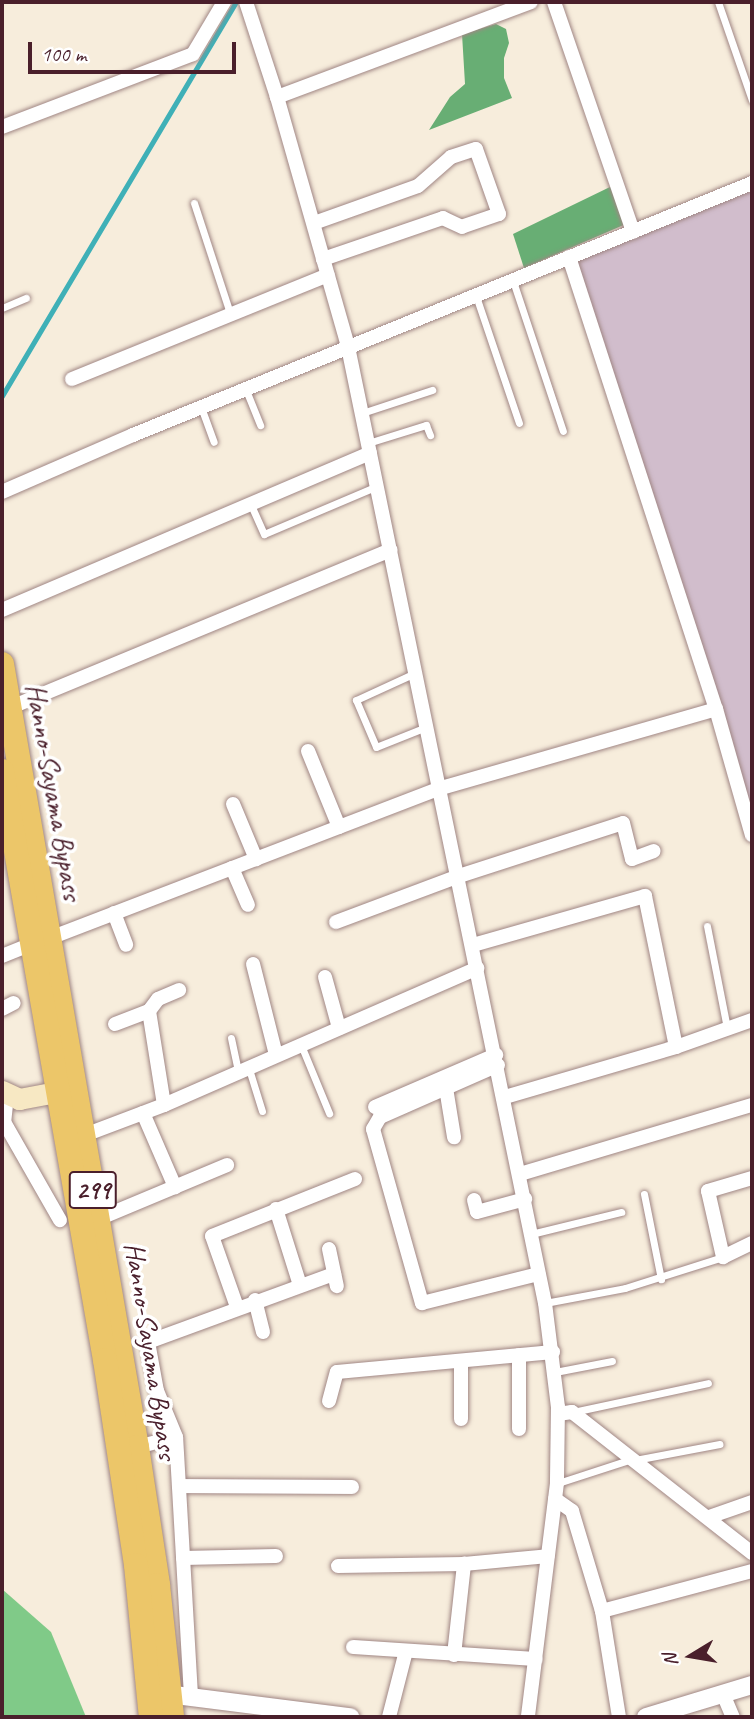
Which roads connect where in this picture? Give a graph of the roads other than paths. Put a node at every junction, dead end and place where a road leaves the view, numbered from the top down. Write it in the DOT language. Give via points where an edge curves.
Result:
graph roads {
  1 [pos="224,2"];
  2 [pos="246,2"];
  3 [pos="531,2"];
  4 [pos="554,2"];
  5 [pos="718,2"];
  6 [pos="278,97"];
  7 [pos="752,100"];
  8 [pos="2,127"];
  9 [pos="752,183"];
  10 [pos="194,203"];
  11 [pos="314,223"];
  12 [pos="633,232"];
  13 [pos="569,257"];
  14 [pos="323,259"];
  15 [pos="328,275"];
  16 [pos="513,281"];
  17 [pos="476,296"];
  18 [pos="26,298"];
  19 [pos="2,308"];
  20 [pos="230,313"];
  21 [pos="348,347"];
  22 [pos="72,379"];
  23 [pos="246,390"];
  24 [pos="432,390"];
  25 [pos="201,407"];
  26 [pos="361,414"];
  27 [pos="519,423"];
  28 [pos="260,425"];
  29 [pos="564,431"];
  30 [pos="430,435"];
  31 [pos="214,442"];
  32 [pos="369,448"];
  33 [pos="377,486"];
  34 [pos="2,492"];
  35 [pos="251,505"];
  36 [pos="391,550"];
  37 [pos="2,610"];
  38 [pos="2,664"];
  39 [pos="416,673"];
  40 [pos="9,708"];
  41 [pos="716,709"];
  42 [pos="428,727"];
  43 [pos="308,751"];
  44 [pos="2,771"];
  45 [pos="441,788"];
  46 [pos="233,804"];
  47 [pos="340,827"];
  48 [pos="752,835"];
  49 [pos="654,851"];
  50 [pos="256,859"];
  51 [pos="232,869"];
  52 [pos="459,876"];
  53 [pos="248,905"];
  54 [pos="114,913"];
  55 [pos="336,922"];
  56 [pos="707,926"];
  57 [pos="41,941"];
  58 [pos="126,945"];
  59 [pos="473,945"];
  60 [pos="2,956"];
  61 [pos="253,964"];
  62 [pos="477,968"];
  63 [pos="325,976"];
  64 [pos="179,990"];
  65 [pos="149,1011"];
  66 [pos="752,1020"];
  67 [pos="115,1024"];
  68 [pos="339,1028"];
  69 [pos="727,1028"];
  70 [pos="231,1038"];
  71 [pos="300,1045"];
  72 [pos="676,1047"];
  73 [pos="276,1055"];
  74 [pos="497,1060"];
  75 [pos="243,1070"];
  76 [pos="446,1088"];
  77 [pos="65,1091"];
  78 [pos="4,1093"];
  79 [pos="505,1097"];
  80 [pos="164,1105"];
  81 [pos="752,1105"];
  82 [pos="375,1107"];
  83 [pos="262,1111"];
  84 [pos="143,1113"];
  85 [pos="329,1113"];
  86 [pos="82,1136"];
  87 [pos="454,1137"];
  88 [pos="227,1165"];
  89 [pos="520,1174"];
  90 [pos="752,1178"];
  91 [pos="355,1179"];
  92 [pos="174,1187"];
  93 [pos="644,1194"];
  94 [pos="525,1199"];
  95 [pos="474,1200"];
  96 [pos="276,1209"];
  97 [pos="621,1212"];
  98 [pos="99,1219"];
  99 [pos="61,1220"];
  100 [pos="531,1234"];
  101 [pos="752,1243"];
  102 [pos="328,1249"];
  103 [pos="723,1257"];
  104 [pos="538,1273"];
  105 [pos="661,1279"];
  106 [pos="300,1284"];
  107 [pos="255,1300"];
  108 [pos="545,1303"];
  109 [pos="237,1307"];
  110 [pos="263,1332"];
  111 [pos="553,1352"];
  112 [pos="519,1355"];
  113 [pos="461,1361"];
  114 [pos="612,1361"];
  115 [pos="555,1372"];
  116 [pos="708,1383"];
  117 [pos="329,1401"];
  118 [pos="565,1413"];
  119 [pos="461,1419"];
  120 [pos="519,1429"];
  121 [pos="176,1437"];
  122 [pos="720,1444"];
  123 [pos="137,1447"];
  124 [pos="633,1459"];
  125 [pos="557,1483"];
  126 [pos="179,1486"];
  127 [pos="352,1487"];
  128 [pos="555,1499"];
  129 [pos="752,1502"];
  130 [pos="709,1517"];
  131 [pos="752,1553"];
  132 [pos="276,1556"];
  133 [pos="548,1556"];
  134 [pos="183,1558"];
  135 [pos="464,1564"];
  136 [pos="338,1566"];
  137 [pos="752,1571"];
  138 [pos="185,1580"];
  139 [pos="158,1585"];
  140 [pos="602,1611"];
  141 [pos="354,1647"];
  142 [pos="406,1651"];
  143 [pos="454,1655"];
  144 [pos="536,1659"];
  145 [pos="751,1689"];
  146 [pos="723,1695"];
  147 [pos="171,1700"];
  148 [pos="151,1717"];
  149 [pos="350,1717"];
  150 [pos="389,1717"];
  151 [pos="528,1717"];
  152 [pos="619,1717"];
  153 [pos="646,1717"];
  154 [pos="733,1717"];
  1 -- 8 [label="street" via="194,54"];
  2 -- 6 [label="street"];
  3 -- 6 [label="street"];
  4 -- 12 [label="street"];
  5 -- 7 [label="lane"];
  6 -- 11 [label="street"];
  9 -- 12 [label="street"];
  10 -- 20 [label="lane"];
  11 -- 14 [label="street"];
  11 -- 14 [label="street" via="418,186 451,157 476,149 499,214 462,227 443,218"];
  12 -- 13 [label="street"];
  13 -- 16 [label="street"];
  13 -- 41 [label="street"];
  14 -- 15 [label="street"];
  15 -- 20 [label="street"];
  15 -- 21 [label="street"];
  16 -- 17 [label="street"];
  16 -- 29 [label="lane"];
  17 -- 21 [label="street"];
  17 -- 27 [label="lane"];
  18 -- 19 [label="lane"];
  20 -- 22 [label="street"];
  21 -- 23 [label="street"];
  21 -- 26 [label="street"];
  23 -- 25 [label="street"];
  23 -- 28 [label="lane"];
  24 -- 26 [label="lane"];
  25 -- 31 [label="lane"];
  25 -- 34 [label="street"];
  26 -- 32 [label="street"];
  30 -- 32 [label="lane" via="426,425"];
  32 -- 33 [label="street"];
  32 -- 35 [label="street"];
  33 -- 35 [label="lane" via="264,534"];
  33 -- 36 [label="street"];
  35 -- 37 [label="street"];
  36 -- 39 [label="street"];
  36 -- 40 [label="street"];
  38 -- 40 [label="highway, Hanno-Sayama Bypass / 299"];
  39 -- 42 [label="street"];
  39 -- 42 [label="lane" via="356,700 376,747"];
  40 -- 57 [label="highway, Hanno-Sayama Bypass / 299"];
  41 -- 45 [label="street"];
  41 -- 48 [label="street"];
  42 -- 45 [label="street"];
  43 -- 47 [label="street"];
  44 -- 57 [label="highway, Hanno-Sayama Bypass / 299"];
  45 -- 47 [label="street"];
  45 -- 52 [label="street"];
  46 -- 50 [label="street"];
  47 -- 50 [label="street"];
  49 -- 52 [label="street" via="632,859 623,823"];
  50 -- 51 [label="street"];
  51 -- 53 [label="street"];
  51 -- 54 [label="street"];
  52 -- 55 [label="street"];
  52 -- 59 [label="street"];
  54 -- 57 [label="street"];
  54 -- 58 [label="street"];
  56 -- 69 [label="lane"];
  57 -- 60 [label="street"];
  57 -- 77 [label="highway, Hanno-Sayama Bypass / 299"];
  59 -- 62 [label="street"];
  59 -- 72 [label="street" via="645,896"];
  61 -- 73 [label="street"];
  62 -- 68 [label="street"];
  62 -- 74 [label="street"];
  63 -- 68 [label="street"];
  64 -- 65 [label="street" via="158,999"];
  65 -- 67 [label="street"];
  65 -- 80 [label="street"];
  66 -- 69 [label="street"];
  68 -- 71 [label="street"];
  69 -- 72 [label="street"];
  70 -- 75 [label="lane"];
  71 -- 73 [label="street"];
  71 -- 85 [label="lane"];
  72 -- 79 [label="street"];
  73 -- 75 [label="street"];
  74 -- 76 [label="street"];
  74 -- 79 [label="street"];
  74 -- 82 [label="street"];
  75 -- 80 [label="street"];
  75 -- 83 [label="lane"];
  76 -- 87 [label="street"];
  76 -- 104 [label="street" via="380,1117 373,1129 422,1303"];
  77 -- 78 [label="main road" via="19,1098"];
  77 -- 86 [label="highway, Hanno-Sayama Bypass / 299"];
  77 -- 147 [label="highway, Hanno-Sayama Bypass / 299" via="136,1565"];
  78 -- 99 [label="street" via="4,1122"];
  79 -- 89 [label="street"];
  80 -- 84 [label="street"];
  81 -- 89 [label="street"];
  84 -- 86 [label="street"];
  84 -- 92 [label="street"];
  86 -- 98 [label="highway, Hanno-Sayama Bypass / 299"];
  88 -- 92 [label="street"];
  89 -- 94 [label="street"];
  90 -- 103 [label="street" via="708,1191"];
  91 -- 96 [label="street"];
  92 -- 98 [label="street"];
  93 -- 105 [label="lane"];
  94 -- 95 [label="street" via="477,1212"];
  94 -- 100 [label="street"];
  96 -- 106 [label="street"];
  96 -- 109 [label="street" via="212,1236"];
  97 -- 100 [label="lane"];
  98 -- 123 [label="highway, Hanno-Sayama Bypass / 299"];
  100 -- 104 [label="street"];
  101 -- 103 [label="street"];
  102 -- 106 [label="street" via="336,1280"];
  103 -- 105 [label="lane"];
  104 -- 108 [label="street"];
  105 -- 108 [label="lane"];
  106 -- 107 [label="street"];
  107 -- 109 [label="street"];
  107 -- 110 [label="street"];
  108 -- 111 [label="street"];
  109 -- 121 [label="street" via="148,1342 157,1391"];
  111 -- 112 [label="street"];
  111 -- 115 [label="street"];
  112 -- 113 [label="street"];
  112 -- 120 [label="street"];
  113 -- 117 [label="street" via="337,1372"];
  113 -- 119 [label="street"];
  114 -- 115 [label="lane"];
  115 -- 118 [label="street"];
  116 -- 118 [label="lane"];
  118 -- 124 [label="street"];
  118 -- 125 [label="street"];
  121 -- 123 [label="street"];
  121 -- 126 [label="street"];
  122 -- 124 [label="lane"];
  123 -- 139 [label="highway, Hanno-Sayama Bypass / 299"];
  124 -- 125 [label="lane"];
  124 -- 130 [label="street"];
  125 -- 128 [label="street"];
  126 -- 127 [label="street"];
  126 -- 134 [label="street"];
  128 -- 133 [label="street"];
  128 -- 140 [label="street" via="572,1511"];
  129 -- 130 [label="street"];
  130 -- 131 [label="street"];
  132 -- 134 [label="street"];
  133 -- 135 [label="street"];
  133 -- 144 [label="street"];
  134 -- 138 [label="street"];
  135 -- 136 [label="street"];
  135 -- 143 [label="street"];
  137 -- 140 [label="street"];
  138 -- 139 [label="street"];
  138 -- 147 [label="street"];
  139 -- 147 [label="highway, Hanno-Sayama Bypass / 299"];
  140 -- 152 [label="street"];
  141 -- 142 [label="street"];
  142 -- 143 [label="street"];
  142 -- 150 [label="street"];
  143 -- 144 [label="street"];
  144 -- 151 [label="street"];
  145 -- 146 [label="street"];
  146 -- 153 [label="street"];
  146 -- 154 [label="street"];
  147 -- 148 [label="highway, Hanno-Sayama Bypass / 299"];
  147 -- 149 [label="street"];
}
